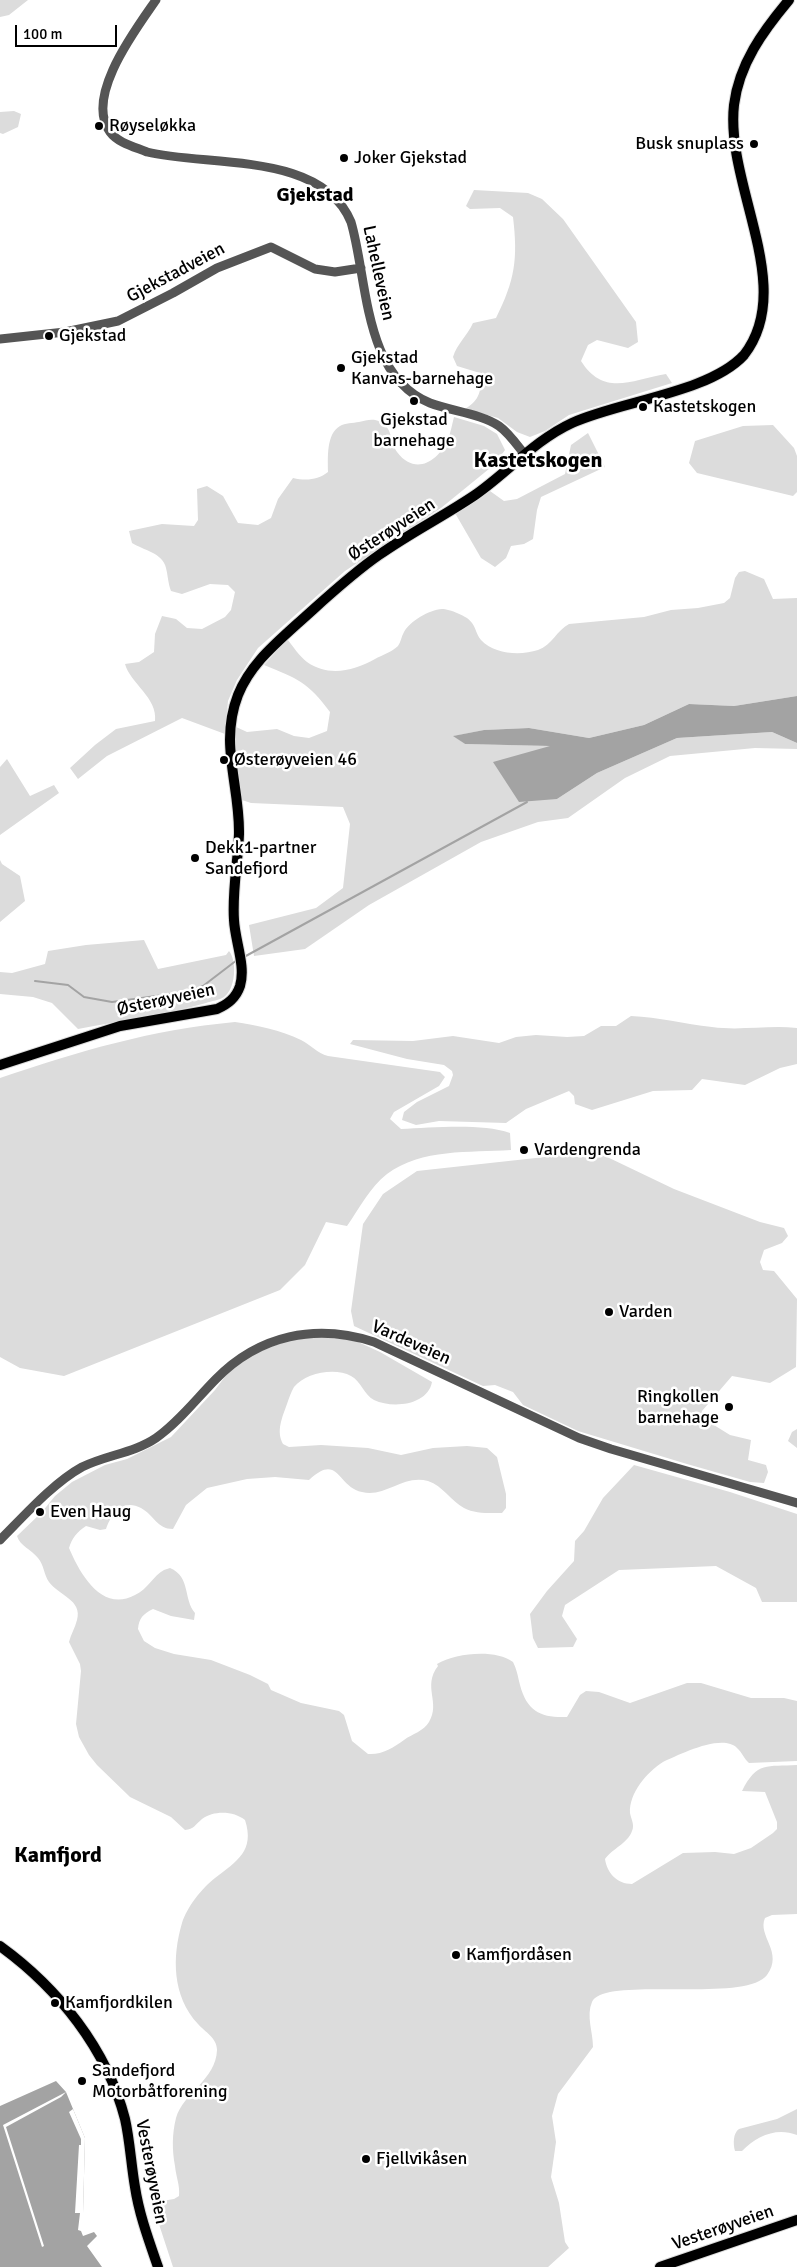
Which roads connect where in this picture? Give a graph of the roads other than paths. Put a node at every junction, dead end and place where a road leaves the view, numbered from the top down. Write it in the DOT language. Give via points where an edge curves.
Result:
graph roads {
  1 [pos="156,0"];
  2 [pos="789,0"];
  3 [pos="361,268"];
  4 [pos="0,340"];
  5 [pos="525,455"];
  6 [pos="0,1065"];
  7 [pos="797,1503"];
  8 [pos="0,1540"];
  9 [pos="0,1946"];
  10 [pos="797,2220"];
  11 [pos="158,2267"];
  12 [pos="660,2267"];
  1 -- 3 [label="street, Lahelleveien" via="107,85 102,114 110,132 126,144 160,155 290,172 315,182 347,212"];
  2 -- 5 [label="main road, Østerøyveien" via="748,59 734,104 736,157 768,276 767,310 759,333 746,354 735,364 706,380 584,418 549,436"];
  3 -- 4 [label="street, Gjekstadveien" via="335,272 315,269 271,247 217,268 118,321"];
  3 -- 5 [label="street, Lahelleveien" via="378,346 401,383 423,400 500,426"];
  5 -- 6 [label="main road, Østerøyveien" via="475,494 363,567 270,648 248,676 235,705 229,735 239,823 233,898 242,976 230,1002 217,1009 120,1026"];
  7 -- 8 [label="street, Vardeveien" via="596,1444 374,1342 319,1332 276,1341 242,1358 216,1378 165,1431 143,1445 85,1466 70,1475"];
  9 -- 11 [label="main road, Vesterøyveien" via="35,1973 60,1999 108,2075 124,2117 137,2200"];
  10 -- 12 [label="main road, Vesterøyveien"];
}
